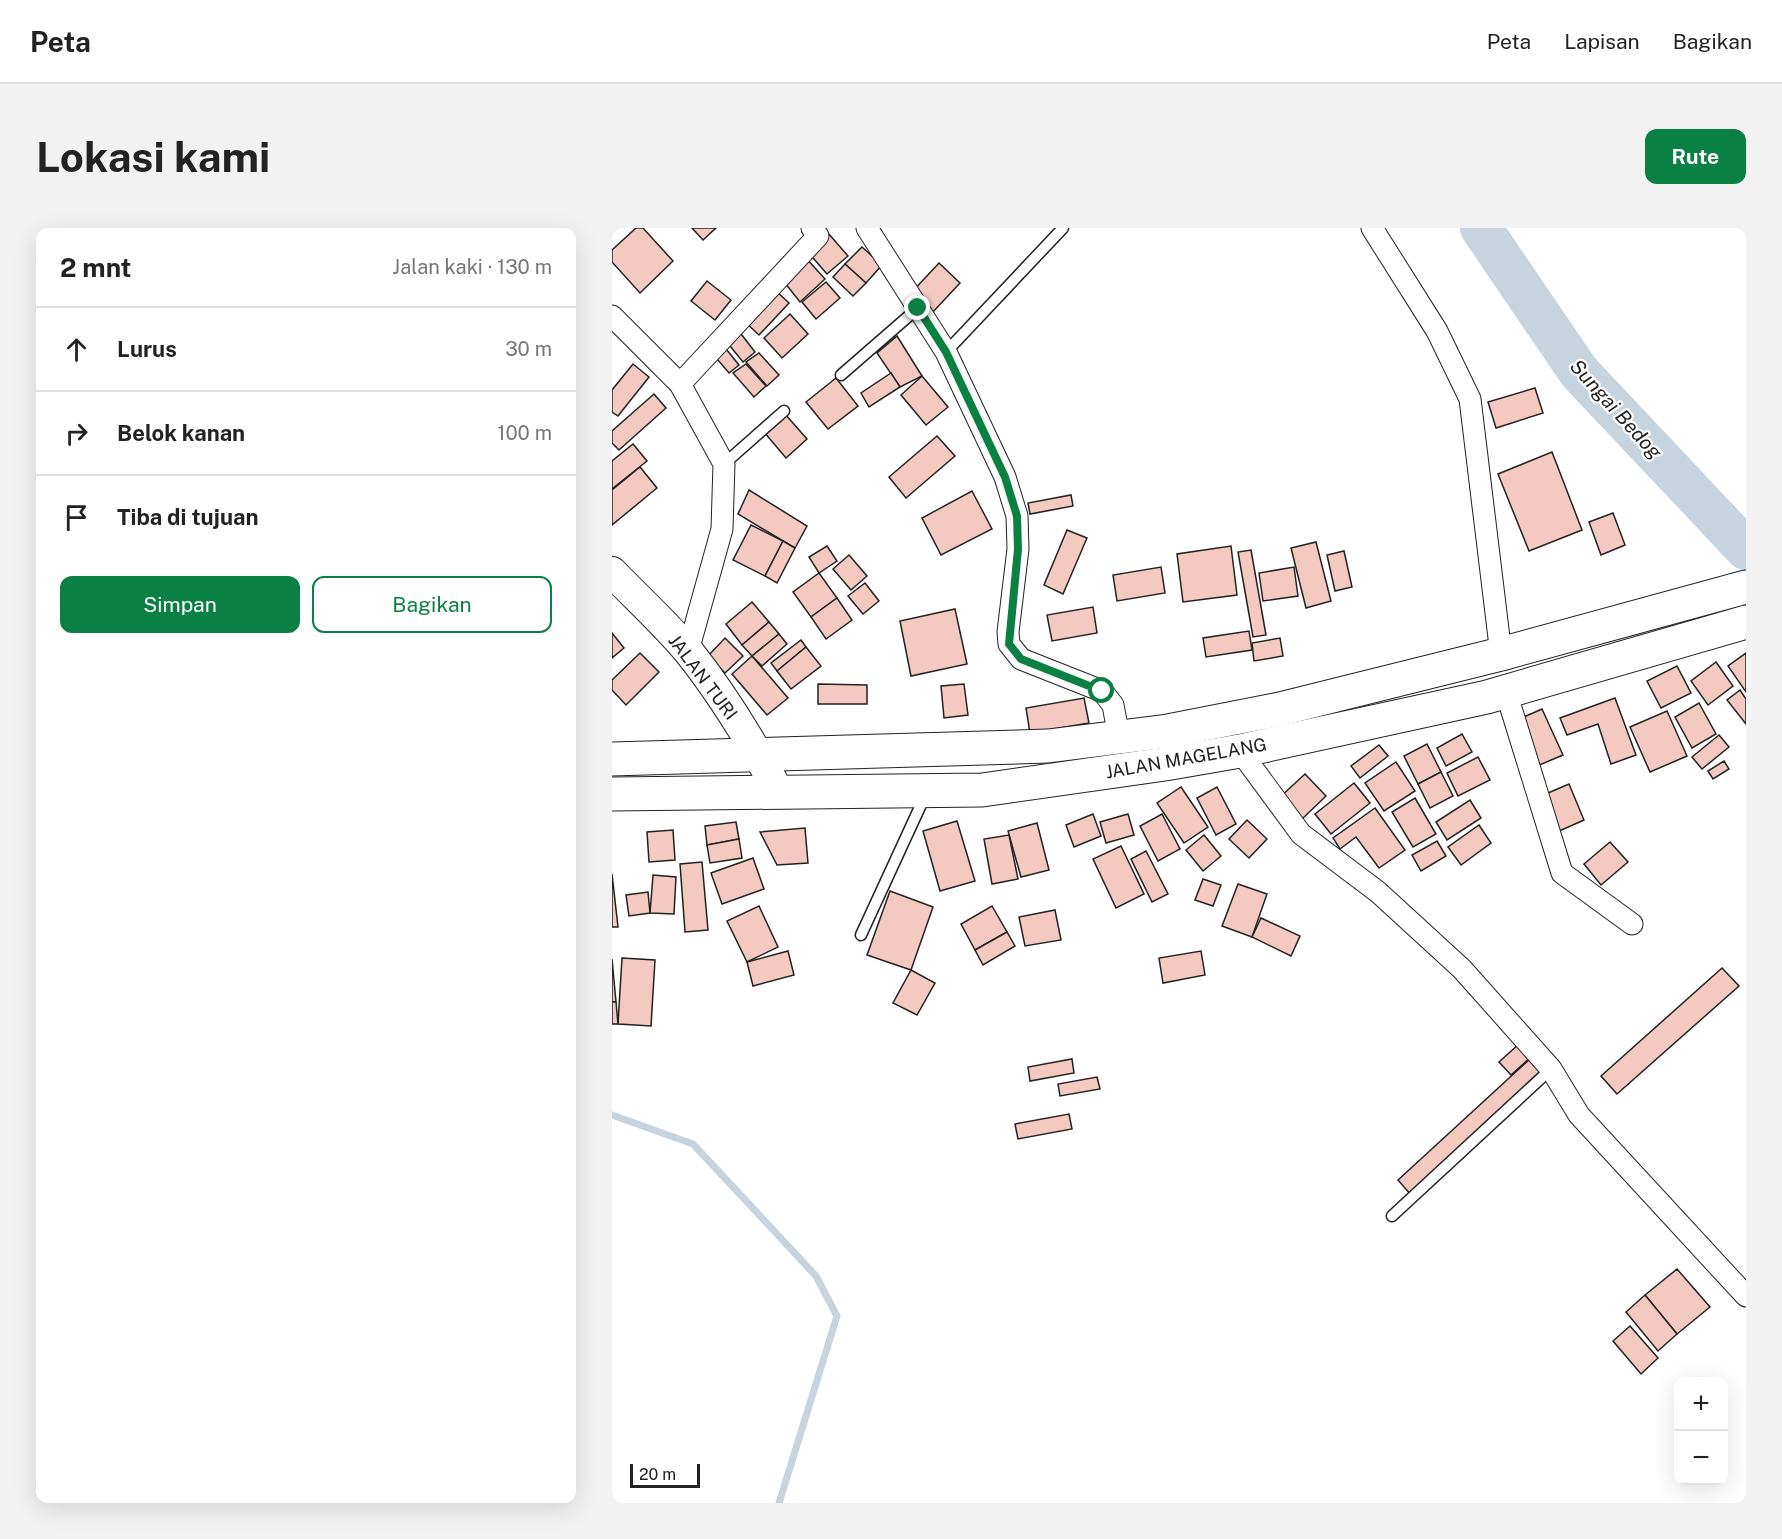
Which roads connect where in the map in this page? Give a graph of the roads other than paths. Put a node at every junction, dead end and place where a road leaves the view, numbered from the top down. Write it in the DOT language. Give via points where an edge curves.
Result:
graph roads {
  1 [pos="867,228"];
  2 [pos="1064,228"];
  3 [pos="1372,228"];
  4 [pos="819,231"];
  5 [pos="918,308"];
  6 [pos="612,316"];
  7 [pos="946,352"];
  8 [pos="841,375"];
  9 [pos="680,384"];
  10 [pos="784,411"];
  11 [pos="724,464"];
  12 [pos="612,572"];
  13 [pos="1746,587"];
  14 [pos="1732,627"];
  15 [pos="688,651"];
  16 [pos="1501,654"];
  17 [pos="1506,692"];
  18 [pos="1119,737"];
  19 [pos="1240,751"];
  20 [pos="759,755"];
  21 [pos="612,759"];
  22 [pos="927,790"];
  23 [pos="779,793"];
  24 [pos="612,794"];
  25 [pos="1632,924"];
  26 [pos="861,935"];
  27 [pos="1551,1069"];
  28 [pos="1392,1216"];
  29 [pos="1746,1296"];
  1 -- 5 [label="street"];
  2 -- 7 [label="lane"];
  3 -- 16 [label="street" via="1437,331 1470,399"];
  4 -- 9 [label="street"];
  5 -- 7 [label="street"];
  5 -- 8 [label="lane"];
  6 -- 9 [label="street"];
  7 -- 18 [label="street" via="1005,477 1017,516 1018,549 1009,644 1021,659 1102,691 1113,705"];
  9 -- 11 [label="street"];
  10 -- 11 [label="lane"];
  11 -- 15 [label="street" via="722,530"];
  12 -- 15 [label="main road, JALAN TURI"];
  13 -- 16 [label="highway, JALAN MAGELANG"];
  14 -- 17 [label="highway, JALAN MAGELANG"];
  15 -- 20 [label="main road, JALAN TURI"];
  16 -- 18 [label="highway, JALAN MAGELANG" via="1280,709"];
  17 -- 19 [label="highway, JALAN MAGELANG"];
  17 -- 25 [label="street" via="1562,873"];
  18 -- 20 [label="highway, JALAN MAGELANG" via="1048,746"];
  19 -- 22 [label="highway, JALAN MAGELANG" via="982,789"];
  19 -- 27 [label="street" via="1301,834 1378,892 1462,969"];
  20 -- 21 [label="highway, JALAN MAGELANG"];
  20 -- 23 [label="main road, JALAN TURI"];
  22 -- 23 [label="highway, JALAN MAGELANG"];
  22 -- 26 [label="lane"];
  23 -- 24 [label="highway, JALAN MAGELANG"];
  27 -- 28 [label="lane"];
  27 -- 29 [label="street" via="1579,1115"];
}
